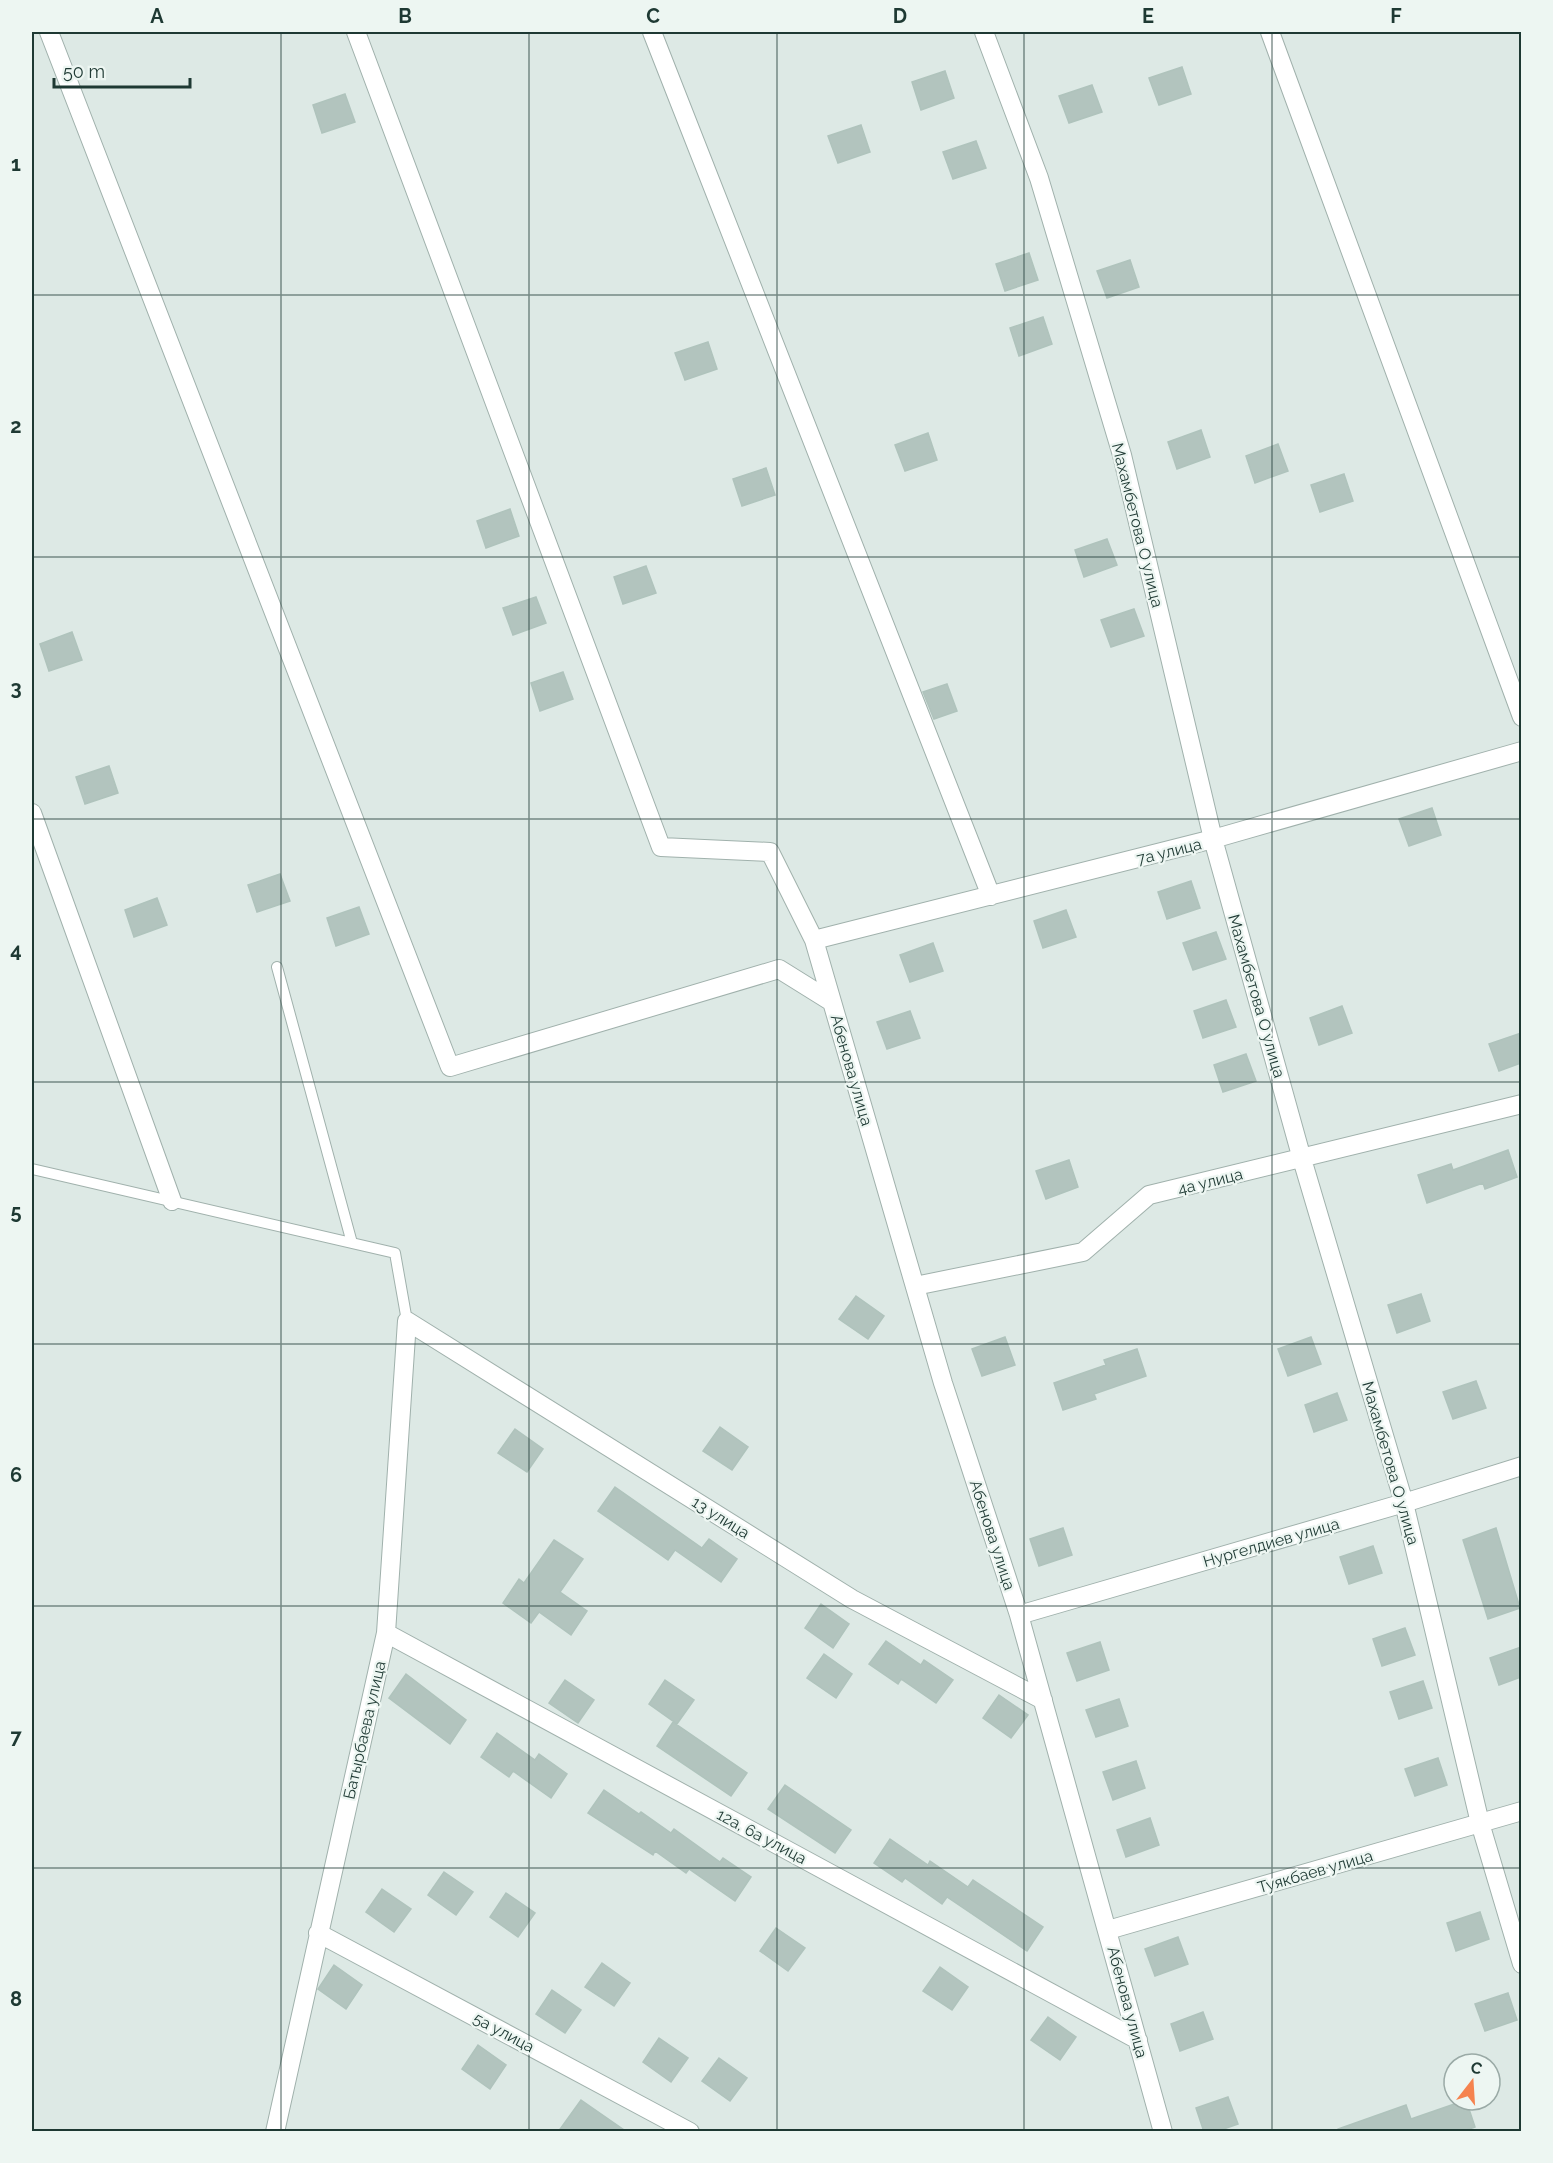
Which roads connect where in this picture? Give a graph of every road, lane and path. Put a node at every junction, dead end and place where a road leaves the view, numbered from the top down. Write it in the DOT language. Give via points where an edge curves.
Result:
graph roads {
  1 [pos="49,32"];
  2 [pos="357,32"];
  3 [pos="652,32"];
  4 [pos="984,32"];
  5 [pos="1270,32"];
  6 [pos="1521,717"];
  7 [pos="1521,751"];
  8 [pos="32,813"];
  9 [pos="1213,840"];
  10 [pos="992,896"];
  11 [pos="814,940"];
  12 [pos="277,967"];
  13 [pos="832,1002"];
  14 [pos="1521,1104"];
  15 [pos="1302,1158"];
  16 [pos="32,1169"];
  17 [pos="172,1201"];
  18 [pos="352,1243"];
  19 [pos="915,1286"];
  20 [pos="407,1321"];
  21 [pos="1521,1466"];
  22 [pos="1404,1503"];
  23 [pos="1019,1615"];
  24 [pos="386,1633"];
  25 [pos="1043,1700"];
  26 [pos="1521,1811"];
  27 [pos="1480,1823"];
  28 [pos="1108,1930"];
  29 [pos="318,1933"];
  30 [pos="1521,1964"];
  31 [pos="1138,2040"];
  32 [pos="275,2132"];
  33 [pos="690,2132"];
  34 [pos="1163,2132"];
  1 -- 13 [label="street" via="450,1066 779,969"];
  2 -- 11 [label="street, Абенова улица" via="661,847 770,852"];
  3 -- 10 [label="street"];
  4 -- 9 [label="street, Махамбетова О улица" via="1039,178 1122,455"];
  5 -- 6 [label="street"];
  7 -- 9 [label="street, 7а улица"];
  8 -- 17 [label="street"];
  9 -- 10 [label="street, 7а улица"];
  9 -- 15 [label="street, Махамбетова О улица"];
  10 -- 11 [label="street, 7а улица"];
  11 -- 13 [label="street, Абенова улица"];
  12 -- 18 [label="lane"];
  13 -- 19 [label="street, Абенова улица"];
  14 -- 15 [label="street, 4а улица"];
  15 -- 19 [label="street, 4а улица" via="1149,1195 1083,1252"];
  15 -- 22 [label="street, Махамбетова О улица"];
  16 -- 17 [label="lane"];
  17 -- 18 [label="lane"];
  18 -- 20 [label="lane" via="395,1253"];
  19 -- 23 [label="street, Абенова улица"];
  20 -- 24 [label="street, Батырбаева улица"];
  20 -- 25 [label="street, 13 улица" via="852,1599"];
  21 -- 22 [label="street, Нургелдиев улица"];
  22 -- 23 [label="street, Нургелдиев улица"];
  22 -- 27 [label="street, Махамбетова О улица"];
  23 -- 25 [label="street, Абенова улица"];
  24 -- 29 [label="street, Батырбаева улица"];
  24 -- 31 [label="street, 12а, 6а улица"];
  25 -- 28 [label="street, Абенова улица"];
  26 -- 27 [label="street, Туякбаев улица"];
  27 -- 28 [label="street, Туякбаев улица"];
  27 -- 30 [label="street, Махамбетова О улица"];
  28 -- 31 [label="street, Абенова улица"];
  29 -- 32 [label="street, Батырбаева улица"];
  29 -- 33 [label="street, 5а улица"];
  31 -- 34 [label="street, Абенова улица"];
}
